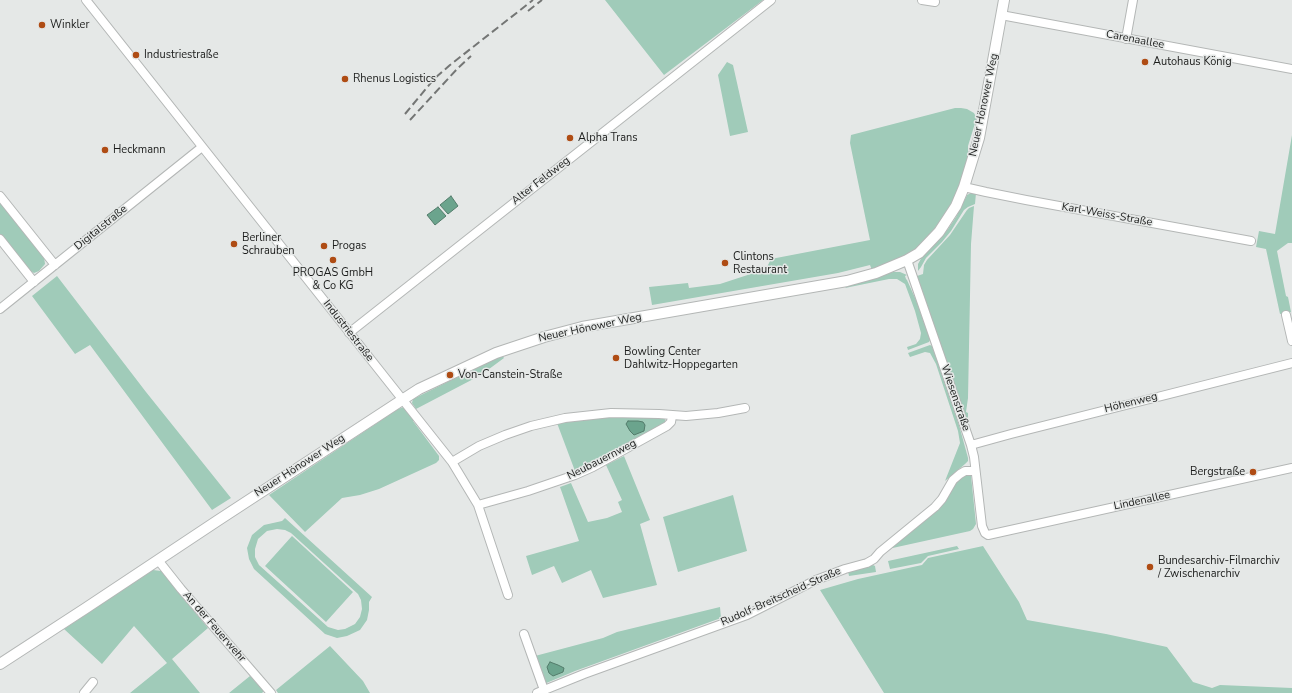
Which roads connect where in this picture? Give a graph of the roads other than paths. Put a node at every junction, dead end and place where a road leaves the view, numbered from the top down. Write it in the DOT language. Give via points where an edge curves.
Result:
graph roads {
  1 [pos="86,0"];
  2 [pos="771,0"];
  3 [pos="922,0"];
  4 [pos="1004,0"];
  5 [pos="1133,0"];
  6 [pos="936,2"];
  7 [pos="1001,15"];
  8 [pos="1126,38"];
  9 [pos="1292,69"];
  10 [pos="202,147"];
  11 [pos="964,187"];
  12 [pos="0,196"];
  13 [pos="0,239"];
  14 [pos="1251,241"];
  15 [pos="907,260"];
  16 [pos="55,265"];
  17 [pos="34,282"];
  18 [pos="0,309"];
  19 [pos="1286,315"];
  20 [pos="349,333"];
  21 [pos="1292,341"];
  22 [pos="1292,364"];
  23 [pos="402,400"];
  24 [pos="745,408"];
  25 [pos="672,416"];
  26 [pos="971,445"];
  27 [pos="452,462"];
  28 [pos="1292,468"];
  29 [pos="975,471"];
  30 [pos="478,505"];
  31 [pos="992,535"];
  32 [pos="158,560"];
  33 [pos="508,595"];
  34 [pos="524,634"];
  35 [pos="0,664"];
  36 [pos="93,682"];
  37 [pos="540,691"];
  38 [pos="84,693"];
  39 [pos="271,693"];
  1 -- 10 [label="street, Industriestraße"];
  2 -- 20 [label="street, Alter Feldweg"];
  3 -- 6 [label="street"];
  4 -- 7 [label="main road, Neuer Hönower Weg"];
  5 -- 8 [label="street"];
  7 -- 8 [label="street, Carenaallee"];
  7 -- 11 [label="main road, Neuer Hönower Weg" via="979,138"];
  8 -- 9 [label="street, Carenaallee"];
  10 -- 16 [label="street, Digitalstraße"];
  10 -- 20 [label="street, Industriestraße"];
  11 -- 14 [label="street, Karl-Weiss-Straße"];
  11 -- 15 [label="main road, Neuer Hönower Weg" via="956,206 939,232 919,253"];
  12 -- 16 [label="street"];
  13 -- 17 [label="street"];
  15 -- 23 [label="main road, Neuer Hönower Weg" via="876,273 847,281 582,327 544,337 496,353 419,389"];
  15 -- 26 [label="street, Wiesenstraße"];
  16 -- 17 [label="street, Digitalstraße"];
  17 -- 18 [label="street, Digitalstraße"];
  19 -- 21 [label="street"];
  20 -- 23 [label="street, Industriestraße"];
  22 -- 26 [label="street, Höhenweg"];
  23 -- 27 [label="street, Industriestraße"];
  23 -- 32 [label="main road, Neuer Hönower Weg"];
  24 -- 25 [label="street" via="705,415"];
  25 -- 27 [label="street" via="611,413 565,418 505,435 479,446"];
  25 -- 30 [label="street, Neubauernweg" via="671,422 666,426 581,472"];
  26 -- 29 [label="street, Wiesenstraße"];
  27 -- 30 [label="street, Industriestraße"];
  28 -- 31 [label="street, Lindenallee"];
  29 -- 31 [label="street, Wiesenstraße" via="982,526 985,533"];
  29 -- 37 [label="street, Rudolf-Breitscheid-Straße" via="960,474 935,507 867,563 816,580 748,615"];
  30 -- 33 [label="street, Industriestraße"];
  32 -- 35 [label="main road, Neuer Hönower Weg"];
  32 -- 39 [label="street, An der Feuerwehr" via="180,589"];
  34 -- 37 [label="street"];
  36 -- 38 [label="street"];
}
